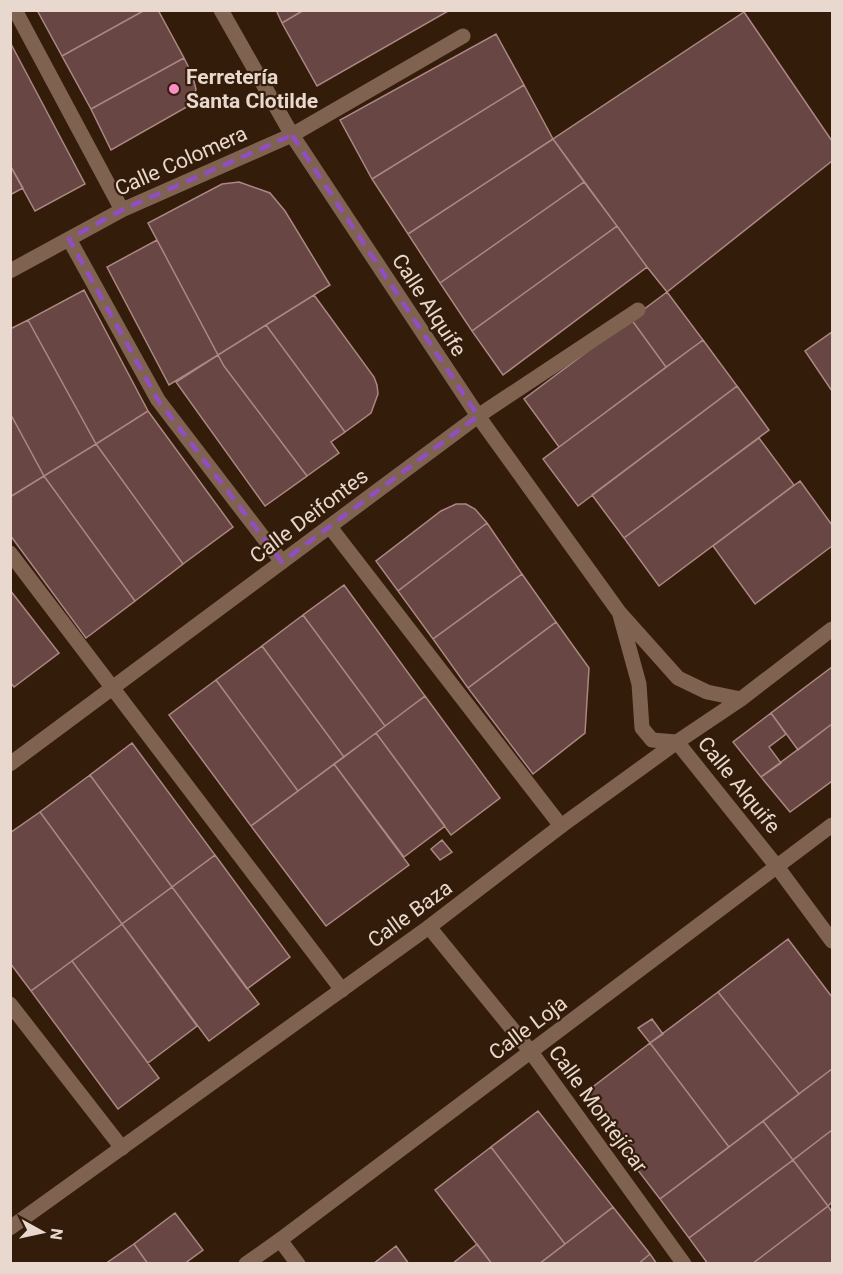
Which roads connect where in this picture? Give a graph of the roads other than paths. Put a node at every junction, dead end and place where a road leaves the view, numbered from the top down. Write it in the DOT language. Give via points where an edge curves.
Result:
graph roads {
  1 [pos="15,10"];
  2 [pos="221,10"];
  3 [pos="463,36"];
  4 [pos="292,135"];
  5 [pos="122,210"];
  6 [pos="69,239"];
  7 [pos="10,271"];
  8 [pos="638,310"];
  9 [pos="478,416"];
  10 [pos="330,527"];
  11 [pos="10,553"];
  12 [pos="282,562"];
  13 [pos="620,612"];
  14 [pos="832,629"];
  15 [pos="113,687"];
  16 [pos="741,699"];
  17 [pos="677,741"];
  18 [pos="10,764"];
  19 [pos="832,825"];
  20 [pos="561,826"];
  21 [pos="777,868"];
  22 [pos="429,927"];
  23 [pos="832,941"];
  24 [pos="342,990"];
  25 [pos="10,1004"];
  26 [pos="531,1052"];
  27 [pos="122,1148"];
  28 [pos="10,1228"];
  29 [pos="280,1240"];
  30 [pos="246,1263"];
  31 [pos="298,1263"];
  32 [pos="684,1263"];
  1 -- 5 [label="street"];
  2 -- 4 [label="street, Calle Alquife"];
  3 -- 4 [label="street, Calle Colomera"];
  4 -- 5 [label="street, Calle Colomera"];
  4 -- 9 [label="street, Calle Alquife"];
  5 -- 6 [label="street, Calle Colomera"];
  6 -- 7 [label="street, Calle Colomera"];
  6 -- 12 [label="street" via="158,400"];
  8 -- 9 [label="street, Calle Deifontes"];
  9 -- 10 [label="street, Calle Deifontes"];
  9 -- 13 [label="street, Calle Alquife"];
  10 -- 12 [label="street, Calle Deifontes"];
  10 -- 20 [label="street"];
  11 -- 15 [label="street"];
  12 -- 15 [label="street, Calle Deifontes"];
  13 -- 16 [label="street, Calle Alquife" via="678,678 707,692"];
  13 -- 17 [label="street, Calle Alquife" via="639,684 642,728 652,740"];
  14 -- 16 [label="street, Calle Baza"];
  15 -- 18 [label="street, Calle Deifontes"];
  15 -- 24 [label="street"];
  16 -- 17 [label="street, Calle Baza"];
  17 -- 20 [label="street, Calle Baza"];
  17 -- 21 [label="street, Calle Alquife"];
  19 -- 21 [label="street, Calle Loja"];
  20 -- 22 [label="street, Calle Baza"];
  21 -- 23 [label="street, Calle Alquife"];
  21 -- 26 [label="street, Calle Loja"];
  22 -- 24 [label="street, Calle Baza"];
  22 -- 26 [label="street, Calle Montejícar"];
  24 -- 27 [label="street, Calle Baza"];
  25 -- 27 [label="street"];
  26 -- 29 [label="street, Calle Loja"];
  26 -- 32 [label="street, Calle Montejícar"];
  27 -- 28 [label="street, Calle Baza"];
  29 -- 30 [label="street, Calle Loja"];
  29 -- 31 [label="street"];
}
